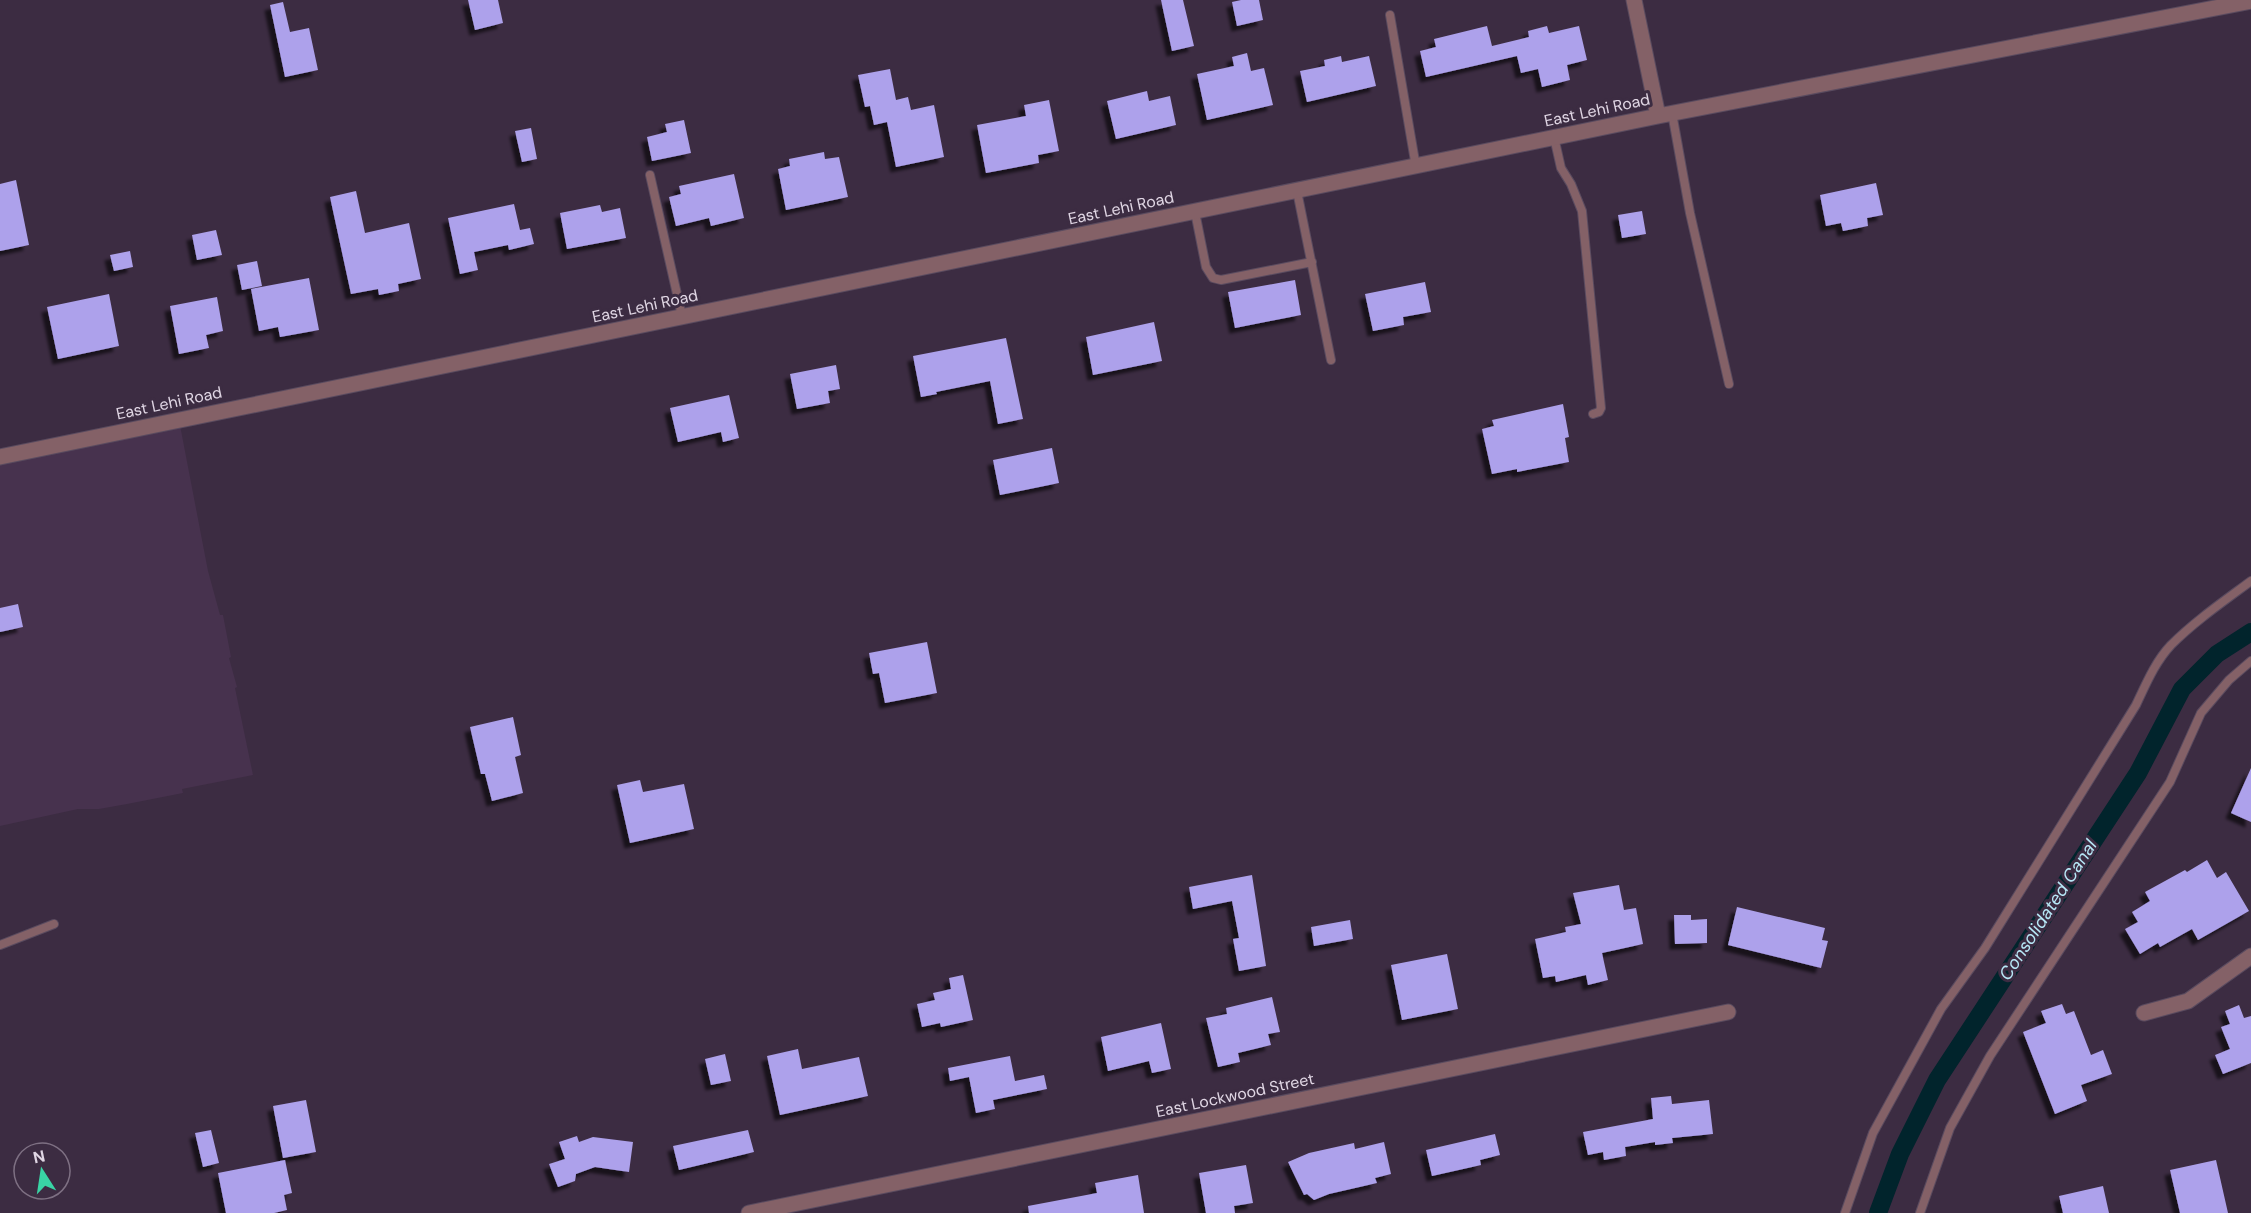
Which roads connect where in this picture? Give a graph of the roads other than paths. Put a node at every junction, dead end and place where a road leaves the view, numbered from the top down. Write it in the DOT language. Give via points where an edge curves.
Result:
graph roads {
  1 [pos="1634,0"];
  2 [pos="2251,1"];
  3 [pos="1390,15"];
  4 [pos="1665,115"];
  5 [pos="1554,137"];
  6 [pos="1416,167"];
  7 [pos="650,175"];
  8 [pos="1297,191"];
  9 [pos="1195,212"];
  10 [pos="1312,262"];
  11 [pos="682,316"];
  12 [pos="1331,360"];
  13 [pos="1729,384"];
  14 [pos="1593,414"];
  15 [pos="0,457"];
  16 [pos="2251,581"];
  17 [pos="2251,661"];
  18 [pos="54,924"];
  19 [pos="0,945"];
  20 [pos="2251,956"];
  21 [pos="1728,1012"];
  22 [pos="2144,1013"];
  23 [pos="749,1213"];
  24 [pos="1845,1213"];
  25 [pos="1920,1213"];
  1 -- 4 [label="street"];
  2 -- 4 [label="street, East Lehi Road"];
  3 -- 6 [label="lane"];
  4 -- 5 [label="street, East Lehi Road"];
  4 -- 13 [label="lane"];
  5 -- 6 [label="street, East Lehi Road"];
  5 -- 14 [label="lane" via="1561,168 1582,211 1601,408"];
  6 -- 8 [label="street, East Lehi Road"];
  7 -- 11 [label="lane"];
  8 -- 9 [label="street, East Lehi Road"];
  8 -- 10 [label="lane"];
  9 -- 10 [label="lane" via="1206,267 1213,278 1221,280"];
  9 -- 11 [label="street, East Lehi Road"];
  10 -- 12 [label="lane"];
  11 -- 15 [label="street, East Lehi Road"];
  16 -- 24 [label="lane" via="2170,646 2150,675 2136,705 1984,948 1941,1009 1873,1133"];
  17 -- 25 [label="lane" via="2201,713 2170,782 1990,1056 1950,1128"];
  18 -- 19 [label="lane"];
  20 -- 22 [label="street" via="2188,1001"];
  21 -- 23 [label="street, East Lockwood Street"];
}
